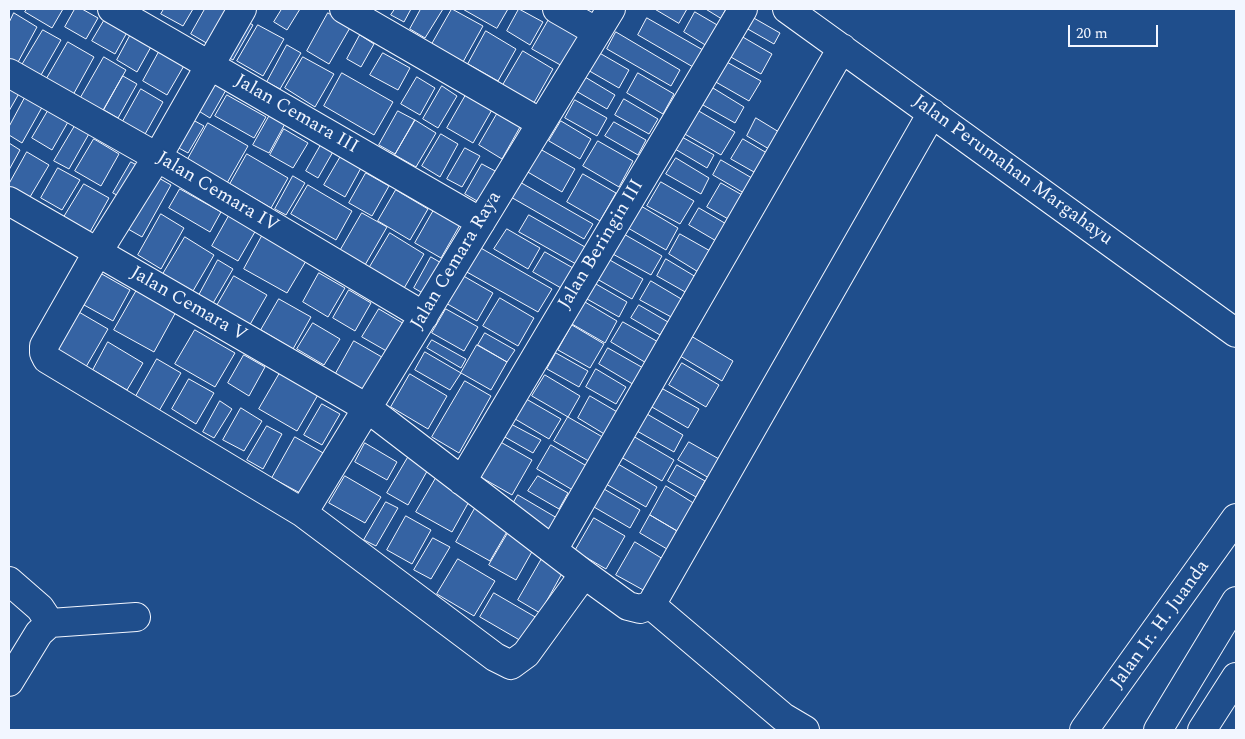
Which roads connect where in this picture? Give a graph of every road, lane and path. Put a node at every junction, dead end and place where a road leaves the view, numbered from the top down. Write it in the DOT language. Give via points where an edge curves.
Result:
graph roads {
  1 [pos="112,9"];
  2 [pos="242,9"];
  3 [pos="344,9"];
  4 [pos="557,9"];
  5 [pos="611,9"];
  6 [pos="742,9"];
  7 [pos="787,9"];
  8 [pos="597,32"];
  9 [pos="842,48"];
  10 [pos="209,65"];
  11 [pos="9,73"];
  12 [pos="932,113"];
  13 [pos="541,123"];
  14 [pos="157,156"];
  15 [pos="9,202"];
  16 [pos="481,222"];
  17 [pos="97,253"];
  18 [pos="424,316"];
  19 [pos="1236,333"];
  20 [pos="367,408"];
  21 [pos="462,481"];
  22 [pos="303,513"];
  23 [pos="1236,518"];
  24 [pos="553,550"];
  25 [pos="584,574"];
  26 [pos="9,582"];
  27 [pos="1236,600"];
  28 [pos="651,605"];
  29 [pos="1236,616"];
  30 [pos="136,617"];
  31 [pos="50,623"];
  32 [pos="1236,677"];
  33 [pos="9,682"];
  34 [pos="805,730"];
  35 [pos="1084,730"];
  36 [pos="1158,730"];
  37 [pos="1165,730"];
  38 [pos="1202,730"];
  1 -- 10 [label="main road, Jalan Cemara III"];
  2 -- 10 [label="main road"];
  3 -- 13 [label="main road"];
  4 -- 8 [label="main road"];
  5 -- 8 [label="main road, Jalan Cemara Raya"];
  6 -- 21 [label="main road, Jalan Beringin III"];
  7 -- 9 [label="main road, Jalan Perumahan Margahayu"];
  8 -- 13 [label="main road, Jalan Cemara Raya"];
  9 -- 12 [label="main road, Jalan Perumahan Margahayu"];
  9 -- 24 [label="main road"];
  10 -- 14 [label="main road"];
  10 -- 16 [label="main road, Jalan Cemara III"];
  11 -- 14 [label="main road, Jalan Cemara IV"];
  12 -- 19 [label="main road, Jalan Perumahan Margahayu"];
  12 -- 28 [label="main road"];
  13 -- 16 [label="main road, Jalan Cemara Raya"];
  14 -- 17 [label="main road"];
  14 -- 18 [label="main road, Jalan Cemara IV"];
  15 -- 17 [label="main road, Jalan Cemara V"];
  16 -- 18 [label="main road, Jalan Cemara Raya"];
  17 -- 20 [label="main road, Jalan Cemara V"];
  17 -- 22 [label="main road" via="44,346 47,359"];
  18 -- 20 [label="main road, Jalan Cemara Raya"];
  20 -- 21 [label="main road, Jalan Cemara V"];
  20 -- 22 [label="main road, Jalan Cemara Raya"];
  21 -- 24 [label="main road, Jalan Cemara V"];
  22 -- 25 [label="main road" via="495,658 511,665 526,654"];
  23 -- 35 [label="main road, Jalan Ir. H. Juanda"];
  24 -- 25 [label="main road, Jalan Cemara V"];
  25 -- 28 [label="main road, Jalan Cemara V" via="628,606 640,609"];
  26 -- 31 [label="main road" via="40,608"];
  27 -- 36 [label="main road"];
  28 -- 34 [label="main road" via="783,717"];
  29 -- 37 [label="main road"];
  30 -- 31 [label="main road"];
  31 -- 33 [label="main road" via="39,633"];
  32 -- 38 [label="main road"];
}
